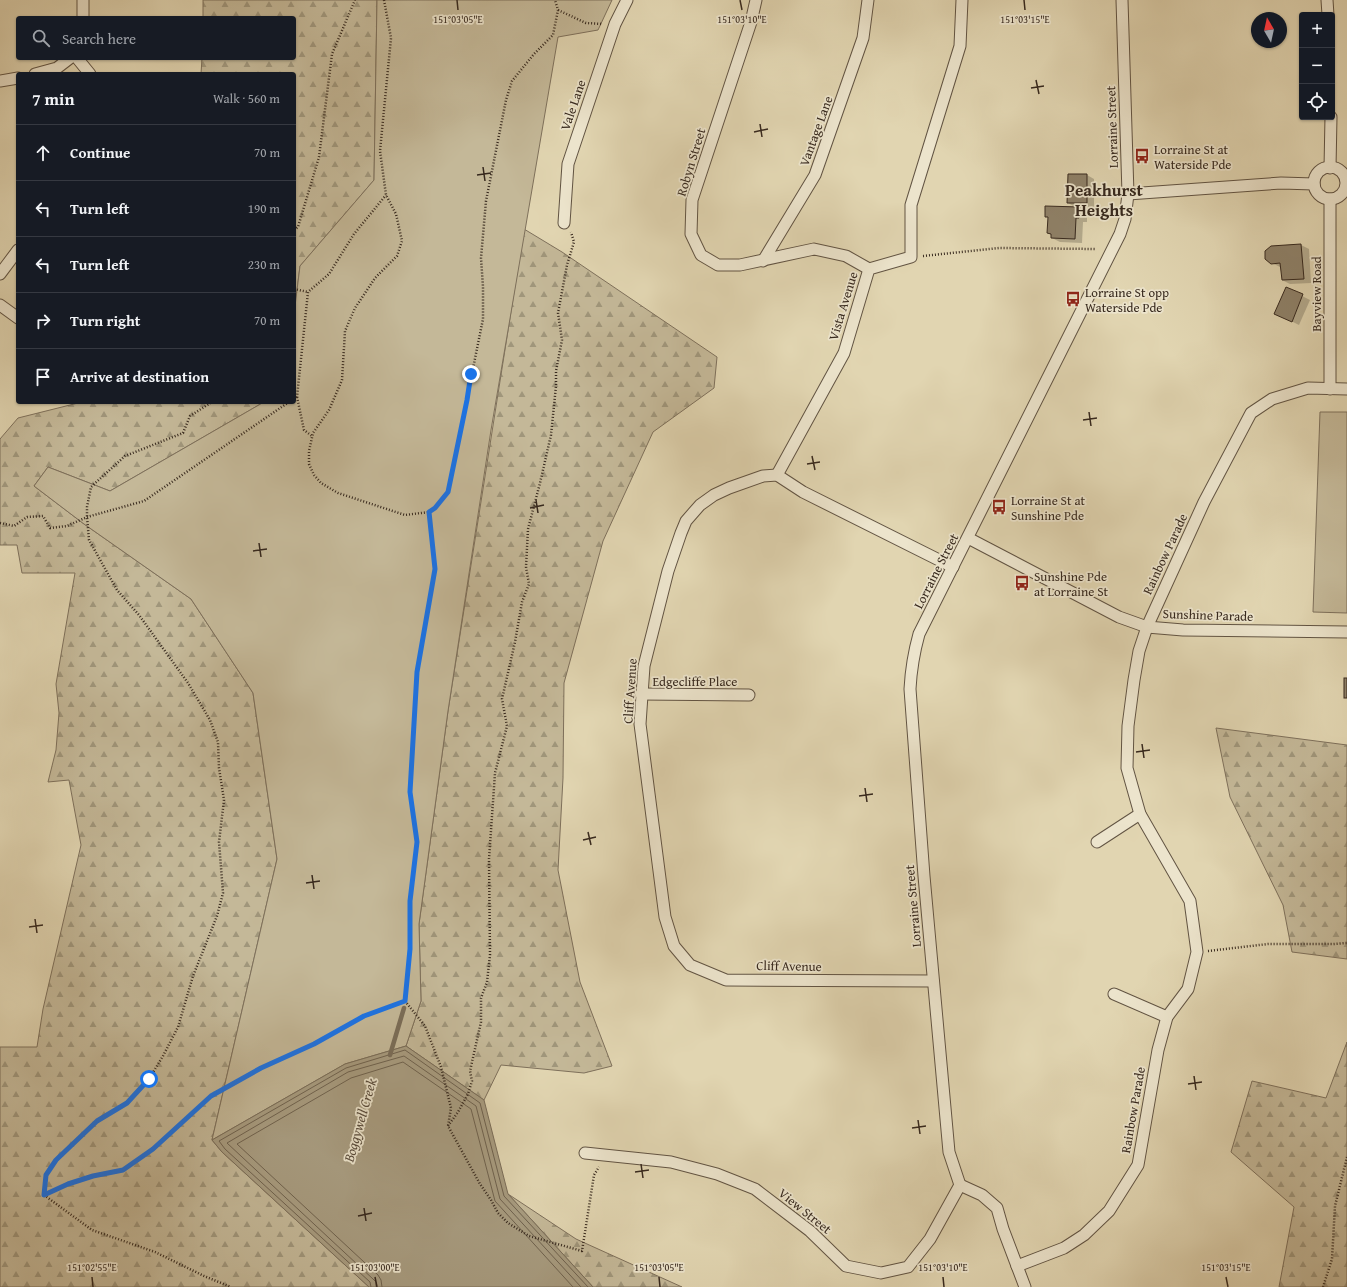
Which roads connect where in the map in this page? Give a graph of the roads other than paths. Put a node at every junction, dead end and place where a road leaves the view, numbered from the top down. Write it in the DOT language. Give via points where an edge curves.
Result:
graph roads {
  1 [pos="83,0"];
  2 [pos="627,0"];
  3 [pos="756,0"];
  4 [pos="868,0"];
  5 [pos="962,0"];
  6 [pos="1122,0"];
  7 [pos="1327,0"];
  8 [pos="1328,12"];
  9 [pos="83,16"];
  10 [pos="67,60"];
  11 [pos="79,60"];
  12 [pos="42,72"];
  13 [pos="88,72"];
  14 [pos="16,78"];
  15 [pos="0,81"];
  16 [pos="1331,120"];
  17 [pos="1330,168"];
  18 [pos="1314,184"];
  19 [pos="1346,184"];
  20 [pos="1128,194"];
  21 [pos="1330,199"];
  22 [pos="564,222"];
  23 [pos="16,253"];
  24 [pos="763,261"];
  25 [pos="869,269"];
  26 [pos="0,274"];
  27 [pos="0,305"];
  28 [pos="16,317"];
  29 [pos="1330,389"];
  30 [pos="1347,389"];
  31 [pos="777,475"];
  32 [pos="968,538"];
  33 [pos="953,567"];
  34 [pos="1147,626"];
  35 [pos="1347,632"];
  36 [pos="641,694"];
  37 [pos="749,695"];
  38 [pos="1140,814"];
  39 [pos="1098,842"];
  40 [pos="934,982"];
  41 [pos="1114,994"];
  42 [pos="1167,1017"];
  43 [pos="585,1153"];
  44 [pos="960,1185"];
  45 [pos="1017,1266"];
  46 [pos="1025,1287"];
  1 -- 9 [label="street"];
  2 -- 22 [label="street, Vale Lane" via="616,24 568,164"];
  3 -- 24 [label="street, Robyn Street" via="692,200 691,234 701,255 718,265"];
  4 -- 24 [label="street, Vantage Lane" via="863,38 815,175"];
  5 -- 25 [label="street, Vista Avenue" via="960,46 911,205 911,257"];
  6 -- 20 [label="street, Lorraine Street"];
  7 -- 8 [label="street"];
  10 -- 12 [label="street" via="57,68"];
  11 -- 13 [label="street"];
  14 -- 15 [label="street"];
  16 -- 17 [label="street"];
  17 -- 18 [label="street" via="1320,171 1314,179"];
  17 -- 19 [label="street" via="1335,168 1343,174"];
  18 -- 20 [label="street" via="1280,183"];
  18 -- 21 [label="street" via="1321,196"];
  19 -- 21 [label="street" via="1339,196"];
  20 -- 32 [label="street, Lorraine Street" via="1120,234"];
  21 -- 29 [label="street, Bayview Road"];
  23 -- 26 [label="street"];
  24 -- 25 [label="street, Robyn Street" via="814,249 846,256"];
  25 -- 31 [label="street, Vista Avenue" via="844,353"];
  27 -- 28 [label="street"];
  29 -- 30 [label="street, Rainbow Parade"];
  29 -- 34 [label="street, Rainbow Parade" via="1308,388 1272,399 1251,413 1204,502"];
  31 -- 33 [label="street" via="803,492"];
  31 -- 36 [label="street, Cliff Avenue" via="763,476 714,495 700,505 686,521 668,571 645,659"];
  32 -- 33 [label="street, Lorraine Street"];
  32 -- 34 [label="street, Sunshine Parade" via="1119,617"];
  33 -- 40 [label="street, Lorraine Street" via="920,634 911,682"];
  34 -- 35 [label="street, Sunshine Parade" via="1183,630"];
  34 -- 38 [label="street, Rainbow Parade" via="1139,651 1128,726 1127,768"];
  36 -- 37 [label="street, Edgecliffe Place"];
  36 -- 40 [label="street, Cliff Avenue" via="640,724 665,917 674,946 690,965 726,980"];
  38 -- 39 [label="street"];
  38 -- 42 [label="street, Rainbow Parade" via="1190,901 1197,952 1188,989"];
  40 -- 44 [label="street, Lorraine Street" via="949,1152"];
  41 -- 42 [label="street"];
  42 -- 45 [label="street, Rainbow Parade" via="1158,1050 1138,1165 1109,1211 1084,1235 1064,1248"];
  43 -- 44 [label="street, View Street" via="671,1162 717,1174 755,1189 810,1232 846,1266 881,1273 908,1267 930,1239"];
  44 -- 45 [label="street" via="982,1195 997,1208"];
  45 -- 46 [label="street"];
}
